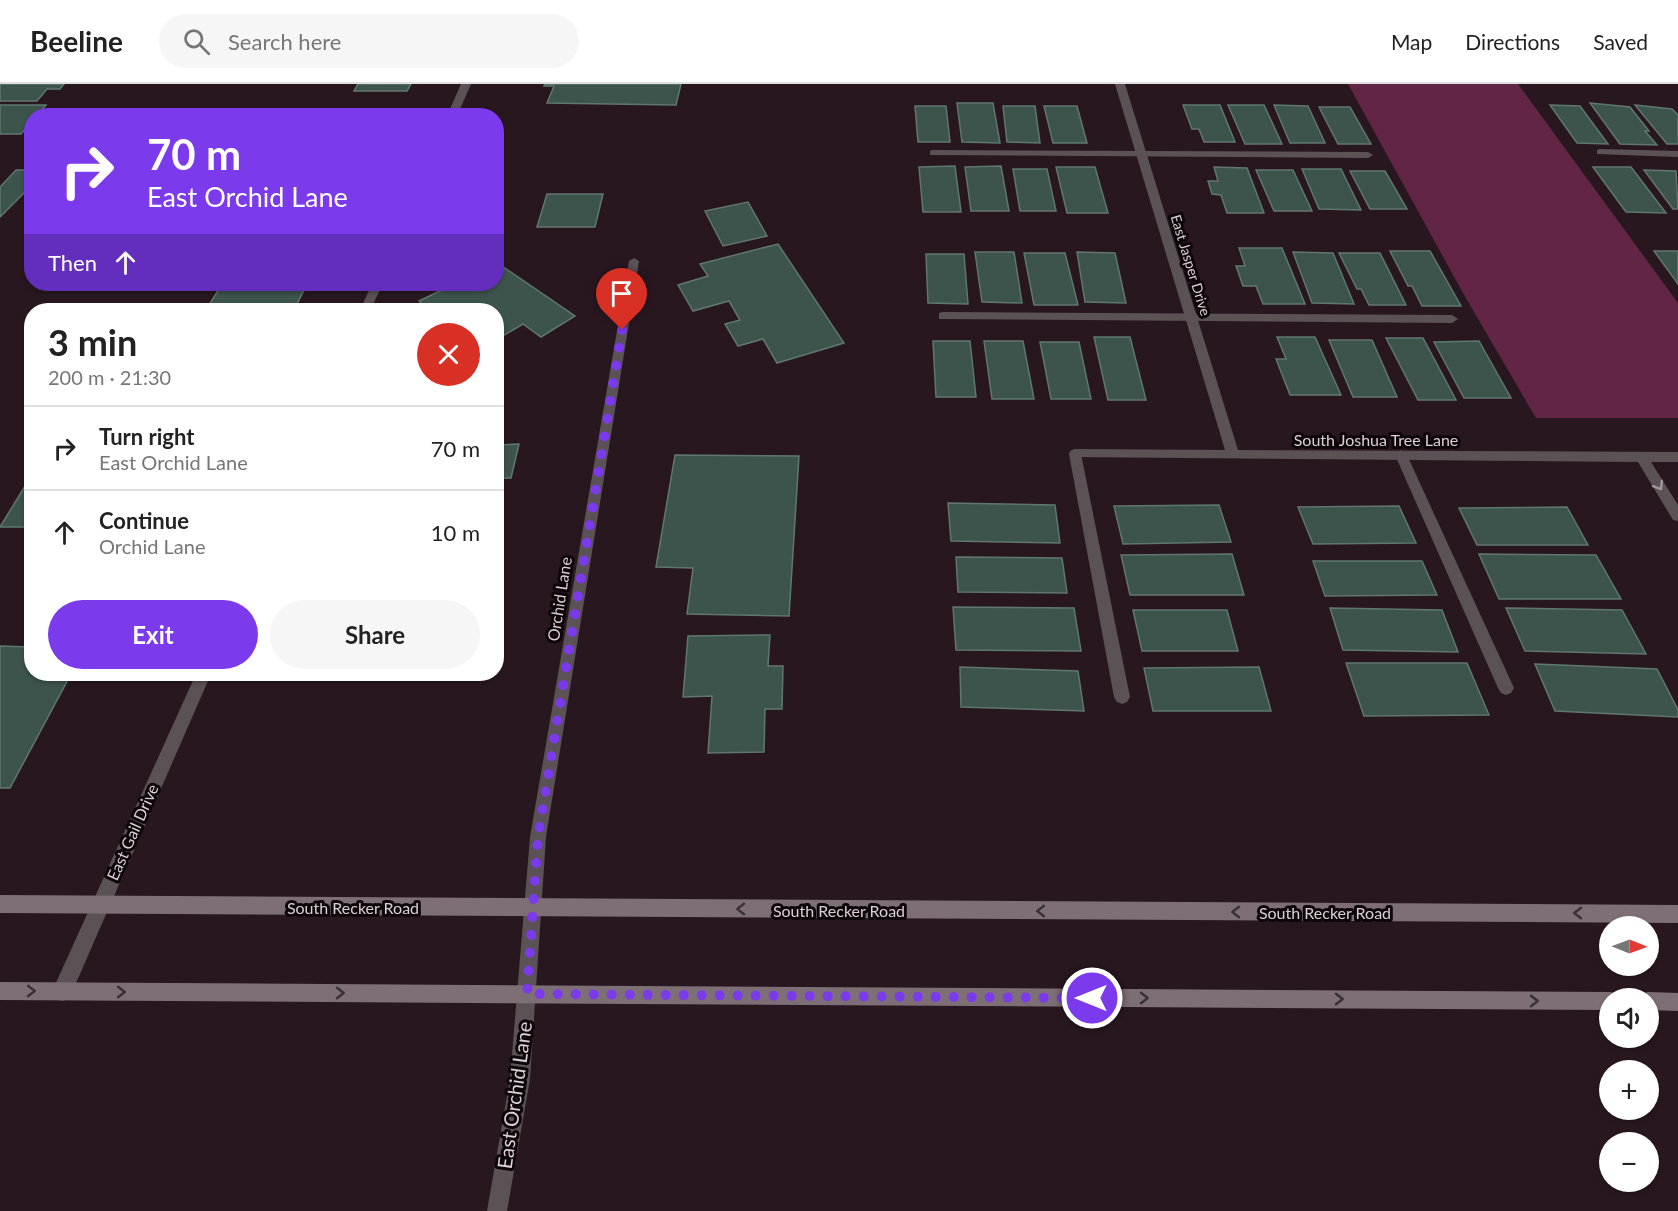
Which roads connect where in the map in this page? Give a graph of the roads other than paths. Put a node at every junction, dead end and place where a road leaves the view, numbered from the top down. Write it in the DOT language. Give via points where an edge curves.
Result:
graph roads {
  1 [pos="466,84"];
  2 [pos="1120,84"];
  3 [pos="456,108"];
  4 [pos="1600,152"];
  5 [pos="933,153"];
  6 [pos="1142,153"];
  7 [pos="1678,154"];
  8 [pos="1368,155"];
  9 [pos="634,261"];
  10 [pos="943,316"];
  11 [pos="1192,318"];
  12 [pos="1452,319"];
  13 [pos="1233,454"];
  14 [pos="1401,455"];
  15 [pos="1641,456"];
  16 [pos="1678,457"];
  17 [pos="1678,516"];
  18 [pos="200,681"];
  19 [pos="1506,688"];
  20 [pos="1122,697"];
  21 [pos="0,904"];
  22 [pos="100,905"];
  23 [pos="533,908"];
  24 [pos="1678,914"];
  25 [pos="529,943"];
  26 [pos="0,991"];
  27 [pos="62,992"];
  28 [pos="527,994"];
  29 [pos="1599,1001"];
  30 [pos="1659,1001"];
  31 [pos="1678,1002"];
  32 [pos="497,1211"];
  1 -- 3 [label="street"];
  2 -- 6 [label="street, East Jasper Drive"];
  4 -- 7 [label="street"];
  5 -- 6 [label="street"];
  6 -- 8 [label="street"];
  6 -- 11 [label="street, East Jasper Drive"];
  9 -- 23 [label="street, Orchid Lane" via="538,837"];
  10 -- 11 [label="street"];
  11 -- 12 [label="street"];
  11 -- 13 [label="street, East Jasper Drive"];
  13 -- 14 [label="street, South Joshua Tree Lane"];
  13 -- 20 [label="street, South Joshua Tree Lane" via="1075,454"];
  14 -- 15 [label="street, South Joshua Tree Lane"];
  14 -- 19 [label="street"];
  15 -- 16 [label="street, South Joshua Tree Lane"];
  15 -- 17 [label="street, one-way"];
  18 -- 22 [label="street, East Gail Drive"];
  21 -- 22 [label="main road, South Recker Road"];
  22 -- 23 [label="main road, South Recker Road"];
  22 -- 27 [label="street, East Gail Drive"];
  24 -- 23 [label="main road, South Recker Road, one-way"];
  23 -- 25 [label="street, Orchid Lane"];
  25 -- 28 [label="street, East Orchid Lane"];
  26 -- 27 [label="main road, one-way"];
  27 -- 28 [label="main road, one-way"];
  28 -- 29 [label="main road, one-way"];
  28 -- 32 [label="street, East Orchid Lane" via="520,1079"];
  30 -- 31 [label="main road"];
}
